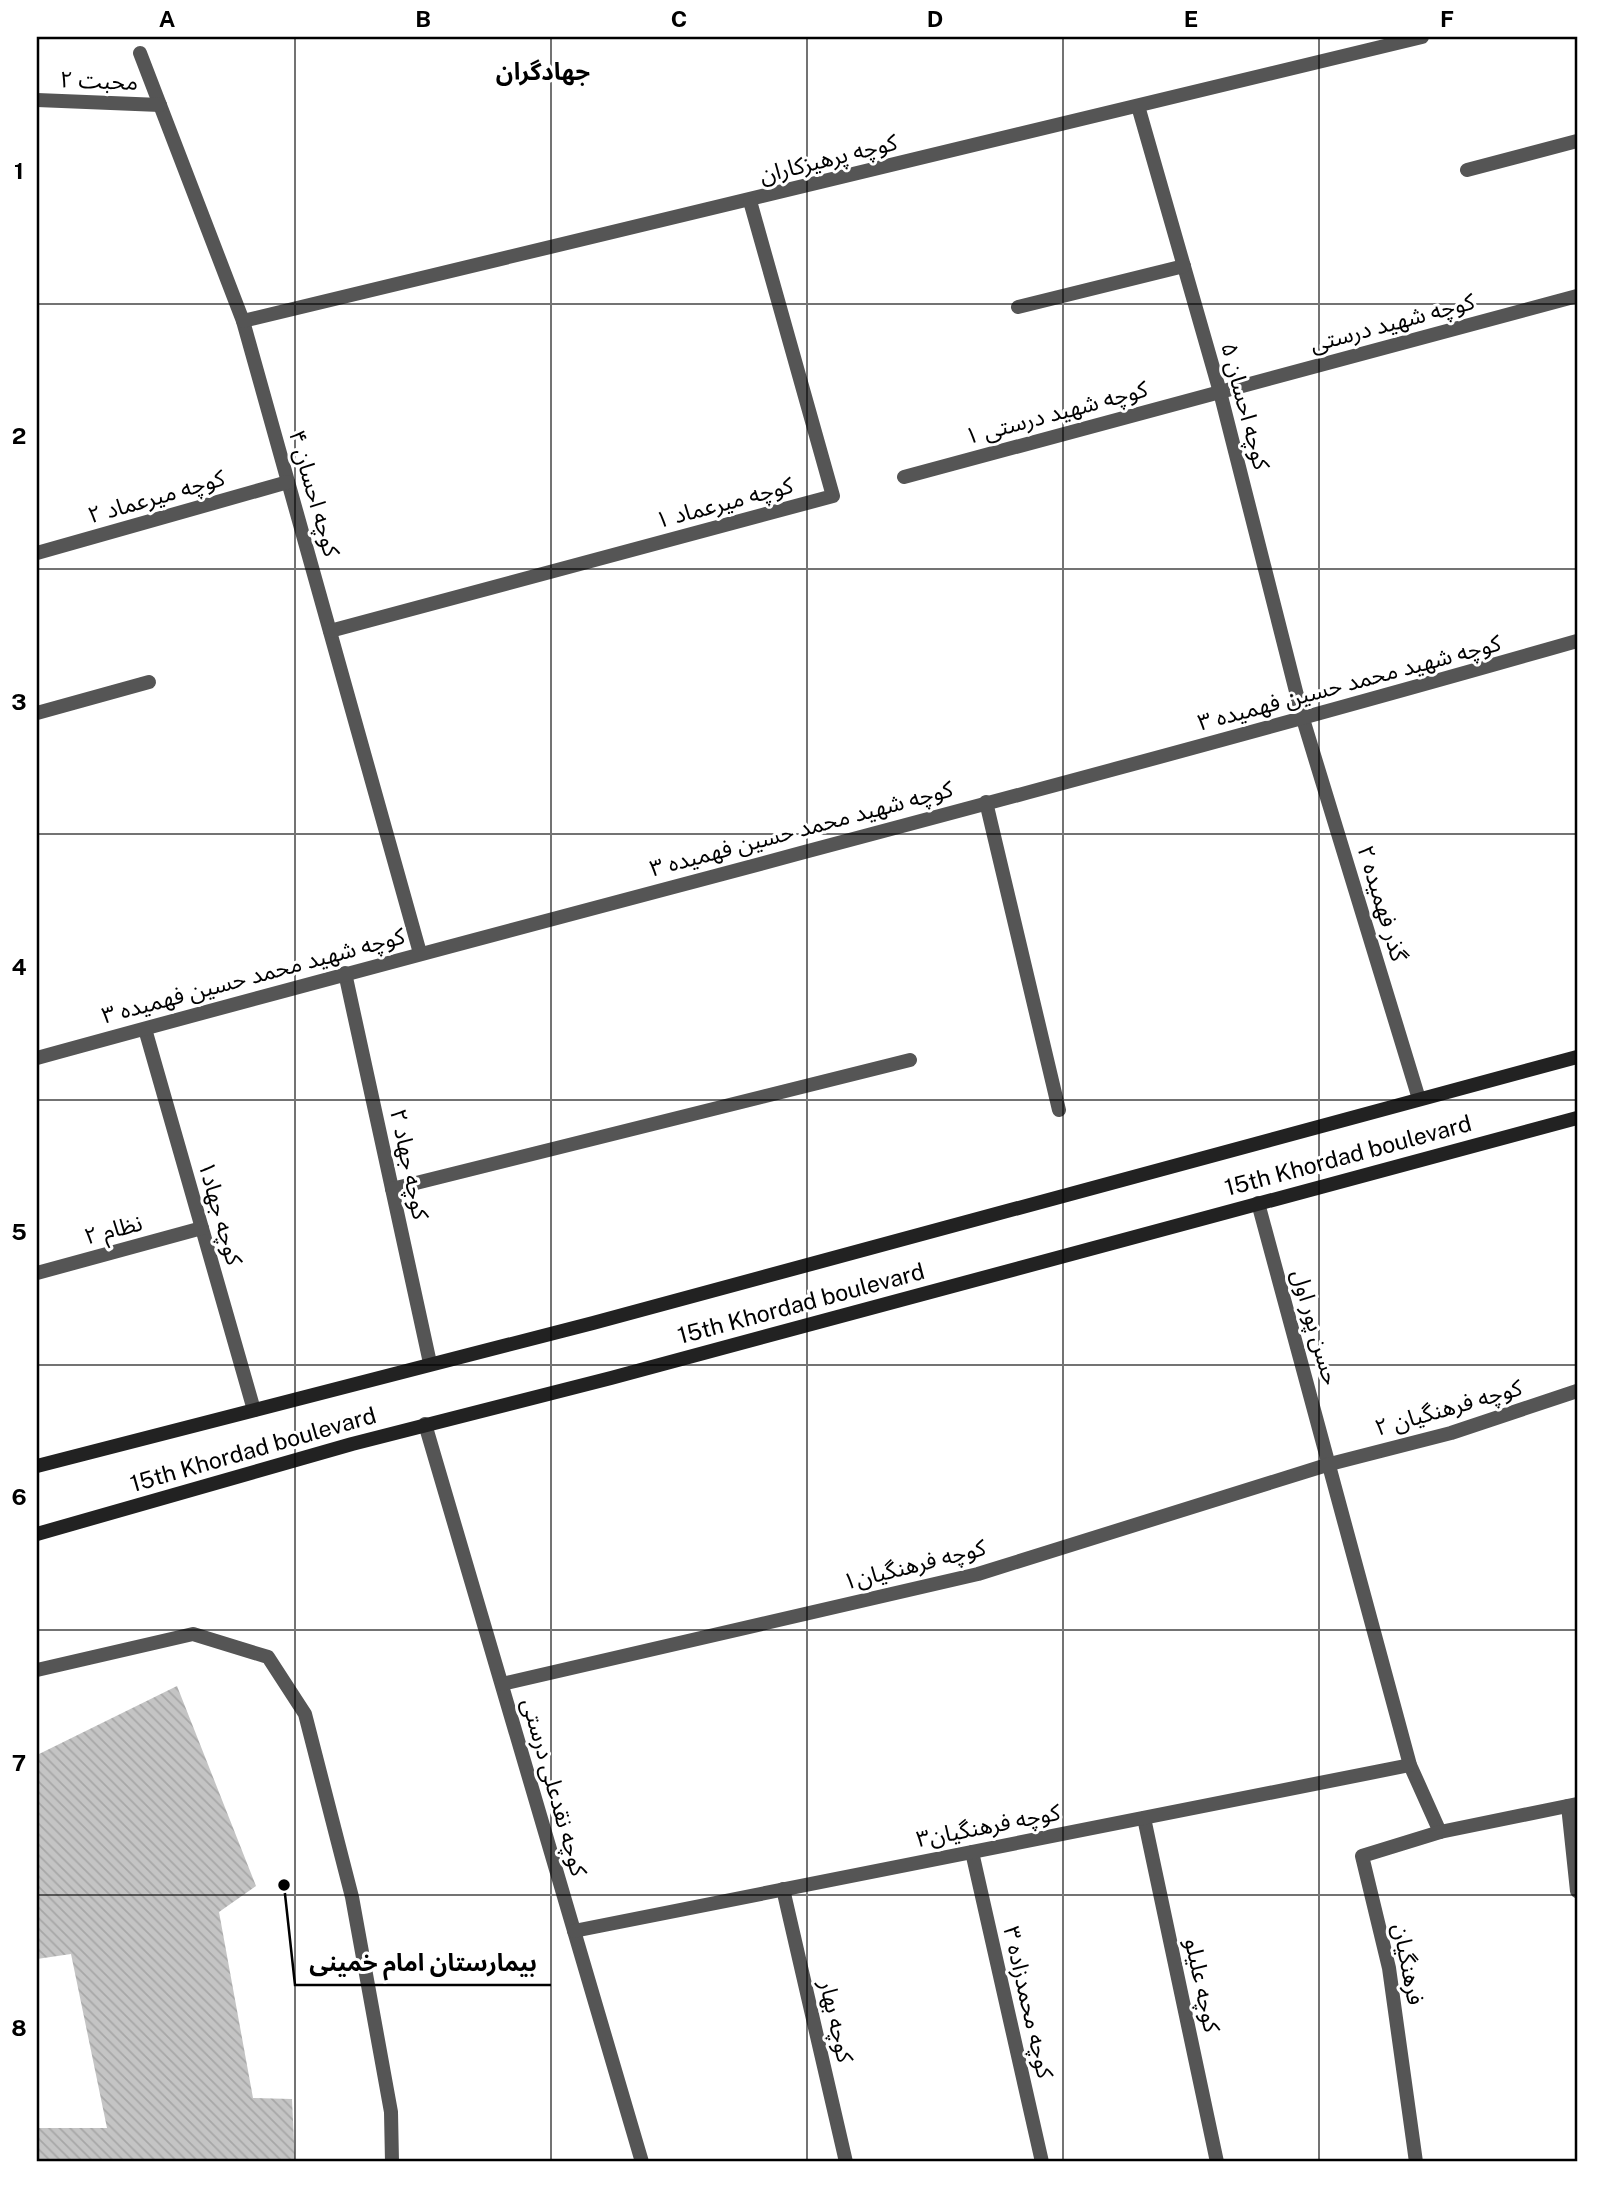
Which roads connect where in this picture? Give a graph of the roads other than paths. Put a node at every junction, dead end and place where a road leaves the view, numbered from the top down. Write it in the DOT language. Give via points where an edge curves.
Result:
graph roads {
  1 [pos="1422,37"];
  2 [pos="140,53"];
  3 [pos="37,100"];
  4 [pos="160,105"];
  5 [pos="1138,106"];
  6 [pos="1577,141"];
  7 [pos="1467,170"];
  8 [pos="750,201"];
  9 [pos="1184,266"];
  10 [pos="1577,296"];
  11 [pos="1018,307"];
  12 [pos="243,321"];
  13 [pos="1220,392"];
  14 [pos="904,477"];
  15 [pos="288,482"];
  16 [pos="37,553"];
  17 [pos="330,631"];
  18 [pos="1577,641"];
  19 [pos="149,682"];
  20 [pos="37,713"];
  21 [pos="1303,719"];
  22 [pos="986,802"];
  23 [pos="420,953"];
  24 [pos="345,974"];
  25 [pos="145,1028"];
  26 [pos="1577,1057"];
  27 [pos="37,1058"];
  28 [pos="910,1060"];
  29 [pos="1419,1099"];
  30 [pos="1059,1110"];
  31 [pos="1577,1118"];
  32 [pos="392,1189"];
  33 [pos="1258,1203"];
  34 [pos="202,1228"];
  35 [pos="37,1273"];
  36 [pos="430,1363"];
  37 [pos="1577,1391"];
  38 [pos="254,1410"];
  39 [pos="425,1424"];
  40 [pos="1330,1464"];
  41 [pos="37,1466"];
  42 [pos="37,1534"];
  43 [pos="37,1670"];
  44 [pos="502,1684"];
  45 [pos="1410,1765"];
  46 [pos="1572,1805"];
  47 [pos="1144,1818"];
  48 [pos="1440,1832"];
  49 [pos="972,1852"];
  50 [pos="783,1889"];
  51 [pos="1577,1891"];
  52 [pos="574,1931"];
  53 [pos="392,2162"];
  54 [pos="642,2162"];
  55 [pos="846,2162"];
  56 [pos="1042,2162"];
  57 [pos="1217,2162"];
  58 [pos="1416,2162"];
  1 -- 5 [label="street, کوچه پرهیزکاران"];
  2 -- 4 [label="street, کوچه احسان ۴"];
  3 -- 4 [label="street, محبت ۲"];
  4 -- 12 [label="street, کوچه احسان ۴"];
  5 -- 8 [label="street, کوچه پرهیزکاران"];
  5 -- 9 [label="street, کوچه احسان ۵"];
  6 -- 7 [label="street"];
  8 -- 12 [label="street, کوچه پرهیزکاران"];
  8 -- 17 [label="street, کوچه میرعماد ۱" via="833,496"];
  9 -- 11 [label="street"];
  9 -- 13 [label="street, کوچه احسان ۵"];
  10 -- 13 [label="street, کوچه شهید درستی"];
  12 -- 15 [label="street, کوچه احسان ۴"];
  13 -- 14 [label="street, کوچه شهید درستی ۱"];
  13 -- 21 [label="street, کوچه احسان ۵"];
  15 -- 16 [label="street, کوچه میرعماد ۲"];
  15 -- 17 [label="street, کوچه احسان ۴"];
  17 -- 23 [label="street, کوچه احسان ۴"];
  18 -- 21 [label="street, کوچه شهید محمد حسین فهمیده ۳"];
  19 -- 20 [label="street"];
  21 -- 22 [label="street, کوچه شهید محمد حسین فهمیده ۳"];
  21 -- 29 [label="street, گذر فهمیده ۲"];
  22 -- 23 [label="street, کوچه شهید محمد حسین فهمیده ۳"];
  22 -- 30 [label="street"];
  23 -- 24 [label="street, کوچه شهید محمد حسین فهمیده ۳"];
  24 -- 25 [label="street, کوچه شهید محمد حسین فهمیده ۳"];
  24 -- 32 [label="street, کوچه جهاد ۲"];
  25 -- 27 [label="street, کوچه شهید محمد حسین فهمیده ۳"];
  25 -- 34 [label="street, کوچه جهاد۱"];
  26 -- 29 [label="main road, 15th Khordad boulevard"];
  28 -- 32 [label="street"];
  29 -- 36 [label="main road, 15th Khordad boulevard" via="606,1320"];
  31 -- 33 [label="main road, 15th Khordad boulevard"];
  32 -- 36 [label="street, کوچه جهاد ۲"];
  33 -- 39 [label="main road, 15th Khordad boulevard"];
  33 -- 40 [label="street, حسن پور اول"];
  34 -- 35 [label="street, نظام ۲"];
  34 -- 38 [label="street, کوچه جهاد۱"];
  36 -- 38 [label="main road, 15th Khordad boulevard"];
  37 -- 40 [label="street, کوچه فرهنگیان ۲" via="1451,1433"];
  38 -- 41 [label="main road, 15th Khordad boulevard"];
  39 -- 42 [label="main road, 15th Khordad boulevard"];
  39 -- 44 [label="street, کوچه نقدعلی درستی"];
  40 -- 44 [label="street, کوچه فرهنگیان۱" via="978,1574"];
  40 -- 45 [label="street, حسن پور اول"];
  43 -- 53 [label="street" via="193,1634 268,1657 305,1714 352,1897 391,2112"];
  44 -- 52 [label="street, کوچه نقدعلی درستی"];
  45 -- 47 [label="street, کوچه فرهنگیان۳"];
  45 -- 48 [label="street, حسن پور اول"];
  46 -- 48 [label="street"];
  46 -- 51 [label="street"];
  47 -- 49 [label="street, کوچه فرهنگیان۳"];
  47 -- 57 [label="street, کوچه علیلو"];
  48 -- 58 [label="street, فرهنگیان" via="1362,1856 1390,1968"];
  49 -- 50 [label="street, کوچه فرهنگیان۳"];
  49 -- 56 [label="street, کوچه محمدزاده ۳"];
  50 -- 52 [label="street, کوچه فرهنگیان۳"];
  50 -- 55 [label="street, کوچه بهار"];
  52 -- 54 [label="street, کوچه نقدعلی درستی"];
}
